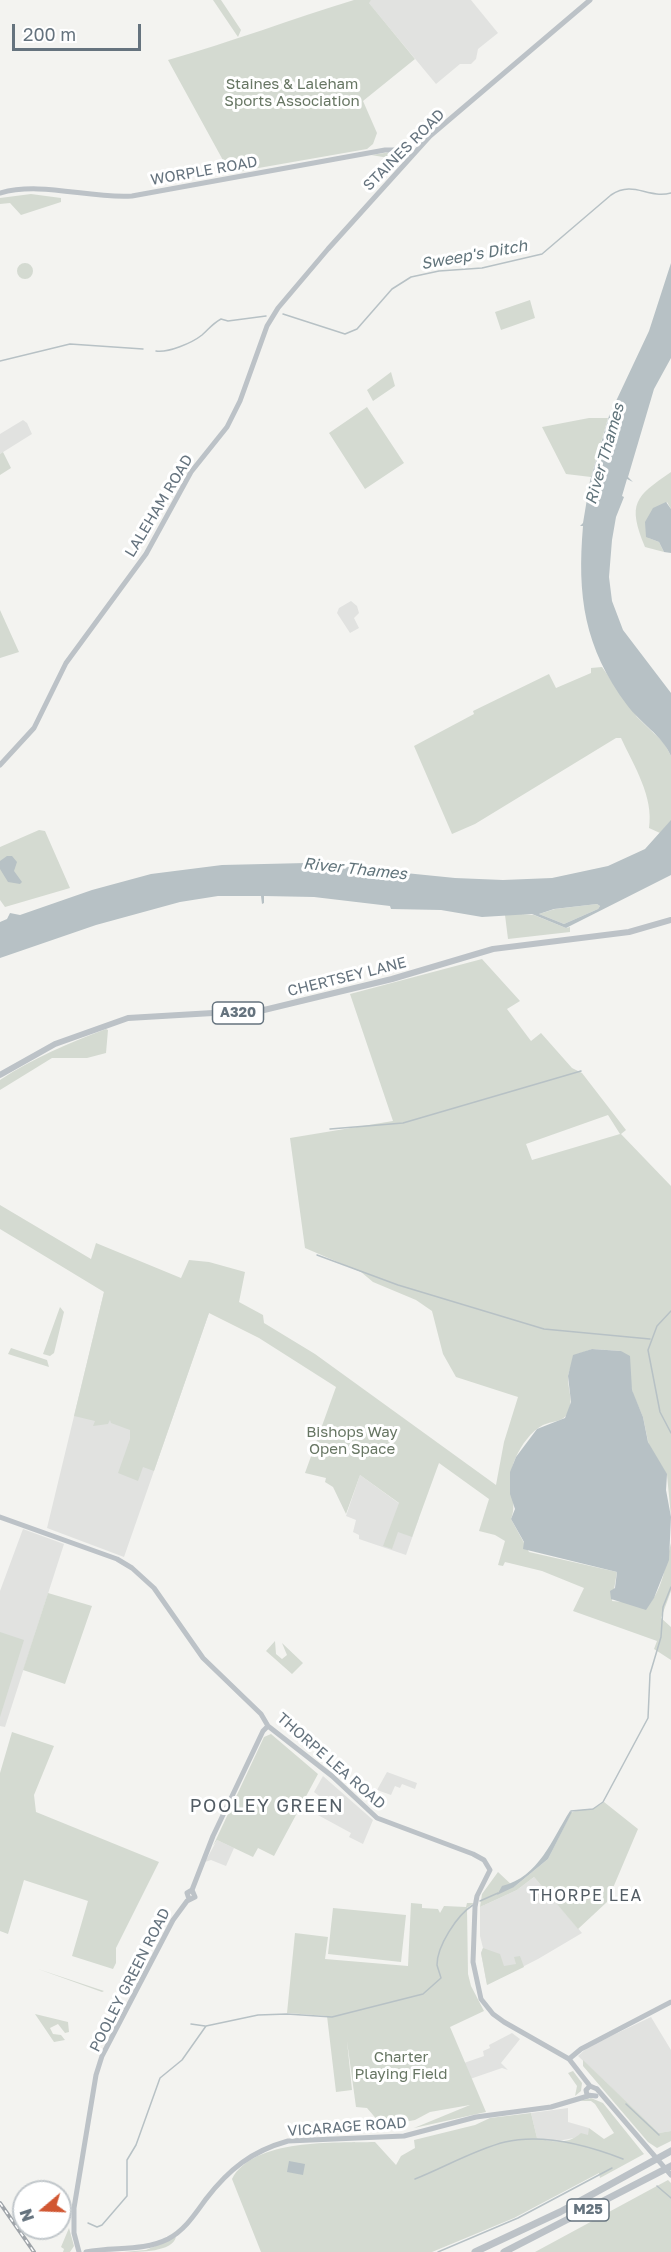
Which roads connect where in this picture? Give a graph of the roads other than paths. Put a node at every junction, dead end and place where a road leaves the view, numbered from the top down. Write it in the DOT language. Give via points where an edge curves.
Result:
graph roads {
  1 [pos="590,0"];
  2 [pos="408,159"];
  3 [pos="0,193"];
  4 [pos="278,308"];
  5 [pos="0,765"];
  6 [pos="671,920"];
  7 [pos="0,1075"];
  8 [pos="0,1516"];
  9 [pos="268,1726"];
  10 [pos="671,2002"];
  11 [pos="569,2059"];
  12 [pos="590,2086"];
  13 [pos="597,2089"];
  14 [pos="587,2094"];
  15 [pos="596,2096"];
  16 [pos="607,2103"];
  17 [pos="671,2151"];
  18 [pos="671,2166"];
  19 [pos="671,2175"];
  20 [pos="79,2252"];
  21 [pos="86,2252"];
  22 [pos="475,2252"];
  23 [pos="504,2252"];
  1 -- 2 [label="main road, STAINES ROAD"];
  2 -- 3 [label="main road, WORPLE ROAD" via="395,150 386,150 132,196 21,189"];
  2 -- 4 [label="main road, STAINES ROAD"];
  4 -- 5 [label="main road, LALEHAM ROAD" via="267,326 227,427 191,472 146,554 66,663 41,718"];
  6 -- 7 [label="main road, CHERTSEY LANE / A320" via="629,932 493,949 392,980 264,1010 128,1018 55,1044"];
  8 -- 9 [label="main road, THORPE LEA ROAD" via="130,1566 149,1583 203,1658 261,1714"];
  9 -- 11 [label="main road, THORPE LEA ROAD" via="332,1776 377,1818 484,1860 490,1870 476,1900 473,1952 481,1999 504,2022"];
  9 -- 20 [label="main road, POOLEY GREEN ROAD" via="213,1836 192,1890 187,1893 189,1899 173,1920 99,2066 74,2208"];
  10 -- 11 [label="main road"];
  11 -- 12 [label="main road"];
  12 -- 13 [label="main road"];
  12 -- 14 [label="main road"];
  13 -- 15 [label="main road"];
  13 -- 16 [label="main road"];
  14 -- 15 [label="main road, VICARAGE ROAD"];
  14 -- 21 [label="main road, VICARAGE ROAD" via="404,2136 288,2141 270,2146 233,2168 184,2227 170,2238 140,2248"];
  15 -- 16 [label="main road"];
  16 -- 19 [label="main road"];
  17 -- 22 [label="highway, M25" via="560,2212"];
  18 -- 23 [label="highway, M25"];
}
